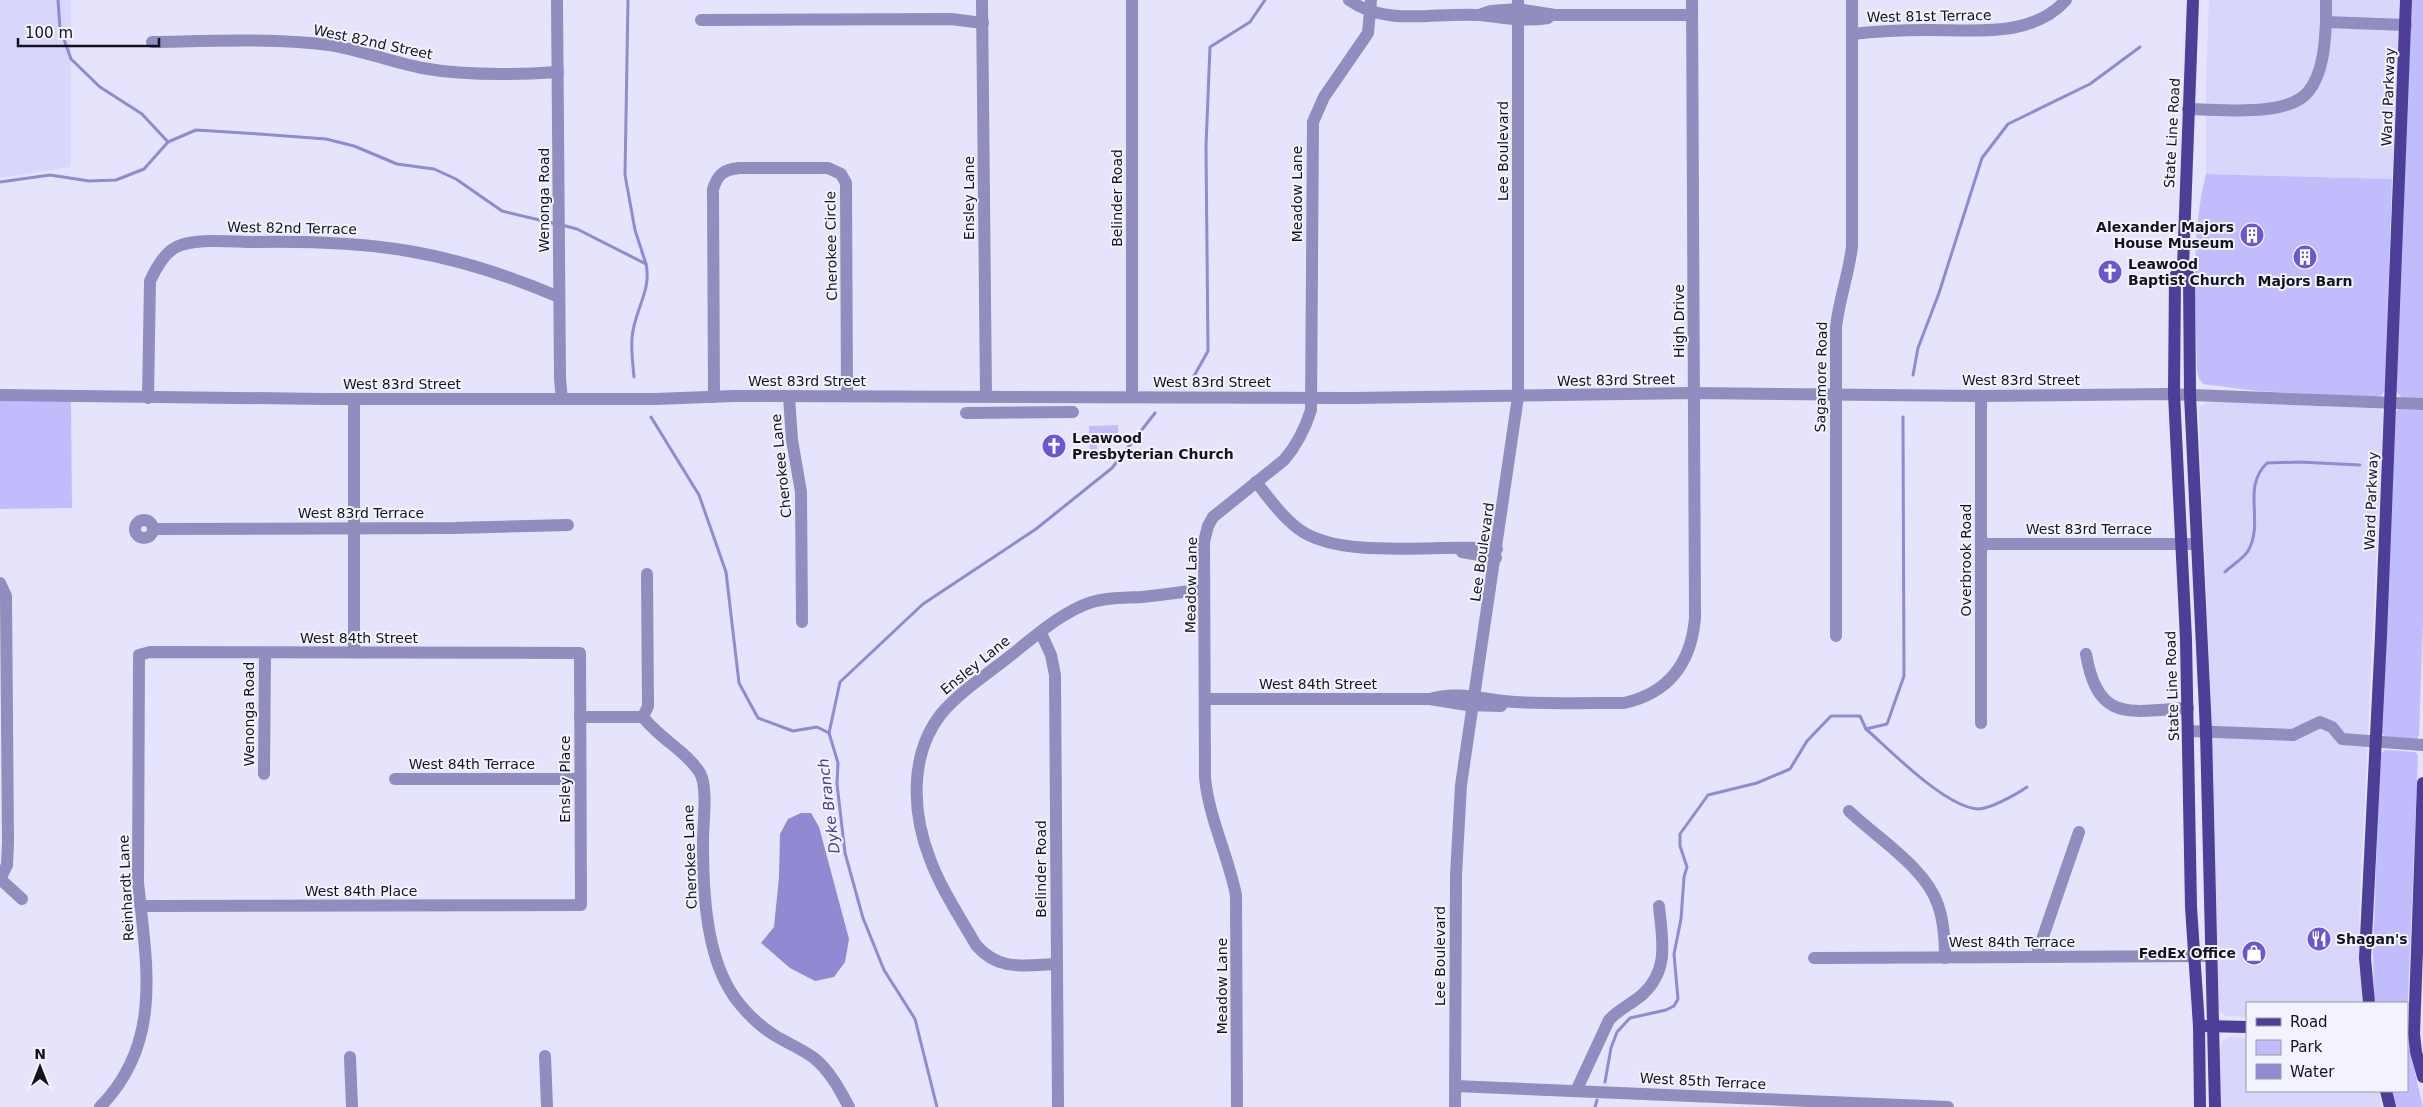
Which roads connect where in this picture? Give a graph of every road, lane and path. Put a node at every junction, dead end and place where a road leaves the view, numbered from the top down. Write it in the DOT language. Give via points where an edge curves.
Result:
graph roads {
  1 [pos="557,0"];
  2 [pos="982,0"];
  3 [pos="1132,0"];
  4 [pos="1349,0"];
  5 [pos="1692,0"];
  6 [pos="1852,0"];
  7 [pos="2193,0"];
  8 [pos="2326,0"];
  9 [pos="2406,0"];
  10 [pos="2064,3"];
  11 [pos="1370,6"];
  12 [pos="1518,10"];
  13 [pos="1692,15"];
  14 [pos="701,20"];
  15 [pos="982,22"];
  16 [pos="2326,22"];
  17 [pos="2406,24"];
  18 [pos="1852,34"];
  19 [pos="152,42"];
  20 [pos="558,72"];
  21 [pos="2188,109"];
  22 [pos="2183,267"];
  23 [pos="559,297"];
  24 [pos="1693,393"];
  25 [pos="1835,394"];
  26 [pos="2174,394"];
  27 [pos="0,395"];
  28 [pos="2190,395"];
  29 [pos="847,396"];
  30 [pos="986,396"];
  31 [pos="1981,396"];
  32 [pos="714,397"];
  33 [pos="789,397"];
  34 [pos="1132,397"];
  35 [pos="1312,397"];
  36 [pos="1518,397"];
  37 [pos="148,398"];
  38 [pos="562,399"];
  39 [pos="354,400"];
  40 [pos="2391,403"];
  41 [pos="2423,404"];
  42 [pos="1072,412"];
  43 [pos="966,413"];
  44 [pos="1256,482"];
  45 [pos="568,525"];
  46 [pos="353,527"];
  47 [pos="153,529"];
  48 [pos="1981,544"];
  49 [pos="2181,544"];
  50 [pos="2197,544"];
  51 [pos="1496,554"];
  52 [pos="646,574"];
  53 [pos="0,583"];
  54 [pos="1204,589"];
  55 [pos="802,622"];
  56 [pos="1041,633"];
  57 [pos="1836,636"];
  58 [pos="354,652"];
  59 [pos="265,653"];
  60 [pos="580,653"];
  61 [pos="2086,654"];
  62 [pos="139,655"];
  63 [pos="1205,699"];
  64 [pos="1475,701"];
  65 [pos="1631,702"];
  66 [pos="2188,708"];
  67 [pos="580,717"];
  68 [pos="643,717"];
  69 [pos="1981,723"];
  70 [pos="2188,731"];
  71 [pos="2206,731"];
  72 [pos="2376,743"];
  73 [pos="2423,745"];
  74 [pos="4,760"];
  75 [pos="264,774"];
  76 [pos="394,779"];
  77 [pos="580,779"];
  78 [pos="2423,783"];
  79 [pos="1849,811"];
  80 [pos="2079,832"];
  81 [pos="0,879"];
  82 [pos="22,899"];
  83 [pos="581,905"];
  84 [pos="140,906"];
  85 [pos="1659,906"];
  86 [pos="2194,956"];
  87 [pos="2210,956"];
  88 [pos="2036,957"];
  89 [pos="1814,958"];
  90 [pos="1946,958"];
  91 [pos="1057,964"];
  92 [pos="2369,1002"];
  93 [pos="2199,1026"];
  94 [pos="2212,1026"];
  95 [pos="2246,1027"];
  96 [pos="2415,1034"];
  97 [pos="545,1056"];
  98 [pos="350,1058"];
  99 [pos="2423,1077"];
  100 [pos="1455,1086"];
  101 [pos="1576,1091"];
  102 [pos="2386,1092"];
  103 [pos="1708,1102"];
  104 [pos="1858,1105"];
  105 [pos="100,1107"];
  106 [pos="352,1107"];
  107 [pos="546,1107"];
  108 [pos="849,1107"];
  109 [pos="1058,1107"];
  110 [pos="1237,1107"];
  111 [pos="1455,1107"];
  112 [pos="1948,1107"];
  113 [pos="2200,1107"];
  114 [pos="2215,1107"];
  115 [pos="2390,1107"];
  1 -- 20 [label="street, Wenonga Road"];
  2 -- 15 [label="street, Ensley Lane"];
  3 -- 34 [label="street, Belinder Road"];
  4 -- 11 [label="street"];
  5 -- 13 [label="street, High Drive"];
  6 -- 18 [label="street, Sagamore Road"];
  7 -- 21 [label="main road, State Line Road"];
  8 -- 16 [label="street"];
  9 -- 17 [label="main road, Ward Parkway"];
  10 -- 18 [label="street, West 81st Terrace" via="2040,20 2006,29 1885,30"];
  11 -- 12 [label="street" via="1396,16 1479,15"];
  11 -- 35 [label="street, Meadow Lane" via="1368,33 1324,97 1313,122"];
  12 -- 13 [label="street" via="1546,18 1555,15"];
  12 -- 36 [label="street, Lee Boulevard"];
  13 -- 24 [label="street, High Drive"];
  14 -- 15 [label="street" via="950,19"];
  15 -- 30 [label="street, Ensley Lane"];
  16 -- 17 [label="street"];
  16 -- 21 [label="street" via="2318,72 2307,93 2295,101 2267,110"];
  17 -- 40 [label="main road, Ward Parkway"];
  18 -- 25 [label="street, Sagamore Road" via="1852,246 1850,266 1837,311"];
  19 -- 20 [label="street, West 82nd Street" via="304,42 449,72"];
  20 -- 23 [label="street, Wenonga Road"];
  21 -- 22 [label="main road, State Line Road"];
  22 -- 26 [label="main road, State Line Road" via="2174,276"];
  22 -- 28 [label="main road, State Line Road" via="2189,276"];
  23 -- 37 [label="street, West 82nd Terrace" via="469,263 382,246 296,241 180,245 157,266 150,281"];
  23 -- 38 [label="street, Wenonga Road"];
  24 -- 25 [label="street, West 83rd Street"];
  24 -- 36 [label="street, West 83rd Street"];
  24 -- 65 [label="street, High Drive" via="1693,636 1683,664 1670,679 1655,692"];
  25 -- 31 [label="street, West 83rd Street"];
  25 -- 57 [label="street, Sagamore Road"];
  26 -- 28 [label="street, West 83rd Street"];
  26 -- 31 [label="street, West 83rd Street"];
  26 -- 49 [label="main road, State Line Road"];
  27 -- 37 [label="street, West 83rd Street"];
  28 -- 40 [label="street, West 83rd Street"];
  28 -- 50 [label="main road, State Line Road"];
  29 -- 30 [label="street, West 83rd Street"];
  29 -- 32 [label="street, Cherokee Circle" via="846,183 841,174 828,168 739,168 721,173 713,189"];
  29 -- 33 [label="street, West 83rd Street"];
  30 -- 34 [label="street, West 83rd Street"];
  31 -- 48 [label="street, Overbrook Road"];
  32 -- 33 [label="street, West 83rd Street"];
  32 -- 38 [label="street, West 83rd Street"];
  33 -- 55 [label="street, Cherokee Lane" via="801,492"];
  34 -- 35 [label="street, West 83rd Street"];
  35 -- 36 [label="street, West 83rd Street"];
  35 -- 44 [label="street, Meadow Lane" via="1303,434 1294,449"];
  36 -- 51 [label="street, Lee Boulevard"];
  37 -- 39 [label="street, West 83rd Street"];
  38 -- 39 [label="street, West 83rd Street"];
  39 -- 46 [label="street"];
  40 -- 41 [label="street, West 83rd Street"];
  40 -- 72 [label="main road, Ward Parkway"];
  42 -- 43 [label="street"];
  44 -- 51 [label="street" via="1290,522 1318,539 1356,546 1454,549 1466,554"];
  44 -- 54 [label="street, Meadow Lane" via="1227,504 1208,526 1204,542"];
  45 -- 46 [label="street, West 83rd Terrace"];
  46 -- 47 [label="street, West 83rd Terrace"];
  46 -- 58 [label="street"];
  48 -- 49 [label="street, West 83rd Terrace"];
  48 -- 69 [label="street, Overbrook Road"];
  49 -- 50 [label="street, West 83rd Terrace"];
  49 -- 66 [label="main road, State Line Road"];
  50 -- 71 [label="main road, State Line Road"];
  51 -- 64 [label="street, Lee Boulevard"];
  52 -- 68 [label="street" via="648,706"];
  53 -- 74 [label="street" via="6,596"];
  54 -- 56 [label="street, Ensley Lane" via="1100,600 1075,609"];
  54 -- 63 [label="street, Meadow Lane"];
  56 -- 91 [label="street, Belinder Road" via="1051,655 1055,675"];
  56 -- 91 [label="street, Ensley Lane" via="962,692 940,716 928,735 920,758 917,800 922,835 932,865 976,945 984,954 1003,964"];
  58 -- 59 [label="street, West 84th Street"];
  58 -- 60 [label="street, West 84th Street"];
  59 -- 62 [label="street, West 84th Street" via="150,652"];
  59 -- 75 [label="street, Wenonga Road"];
  60 -- 67 [label="street, Ensley Place"];
  61 -- 66 [label="street" via="2096,691 2115,708 2139,711"];
  62 -- 84 [label="street, Reinhardt Lane"];
  63 -- 64 [label="street, West 84th Street" via="1430,699 1445,696"];
  63 -- 110 [label="street, Meadow Lane" via="1206,789 1236,895"];
  64 -- 65 [label="street, West 84th Street"];
  64 -- 100 [label="street, Lee Boulevard" via="1457,832"];
  66 -- 70 [label="main road, State Line Road"];
  67 -- 68 [label="street"];
  67 -- 77 [label="street, Ensley Place"];
  68 -- 108 [label="street, Cherokee Lane" via="701,774 708,921 726,983 761,1025 814,1058"];
  70 -- 71 [label="street"];
  70 -- 86 [label="main road, State Line Road"];
  71 -- 72 [label="street" via="2293,734 2320,722 2332,727 2342,739"];
  71 -- 87 [label="main road, State Line Road"];
  72 -- 73 [label="street"];
  72 -- 92 [label="main road, Ward Parkway" via="2365,958"];
  74 -- 81 [label="street" via="8,865"];
  76 -- 77 [label="street, West 84th Terrace"];
  77 -- 83 [label="street, Ensley Place"];
  78 -- 96 [label="main road"];
  79 -- 90 [label="street" via="1918,872 1930,888 1943,924"];
  80 -- 88 [label="street"];
  81 -- 82 [label="street"];
  83 -- 84 [label="street, West 84th Place"];
  84 -- 105 [label="street, Reinhardt Lane" via="147,994 141,1037 123,1079"];
  85 -- 101 [label="street" via="1660,971 1641,996 1609,1020"];
  86 -- 87 [label="street, West 84th Terrace"];
  86 -- 88 [label="street, West 84th Terrace"];
  86 -- 93 [label="main road, State Line Road"];
  87 -- 94 [label="main road, State Line Road"];
  88 -- 90 [label="street, West 84th Terrace"];
  89 -- 90 [label="street, West 84th Terrace"];
  91 -- 109 [label="street, Belinder Road"];
  93 -- 94 [label="main road"];
  93 -- 113 [label="main road, State Line Road"];
  94 -- 95 [label="main road"];
  94 -- 114 [label="main road, State Line Road"];
  96 -- 99 [label="main road"];
  97 -- 107 [label="street"];
  98 -- 106 [label="street"];
  100 -- 101 [label="street, West 85th Terrace"];
  100 -- 111 [label="street, Lee Boulevard"];
  101 -- 103 [label="street, West 85th Terrace"];
  102 -- 115 [label="main road"];
  103 -- 104 [label="street, West 85th Terrace"];
  104 -- 112 [label="street, West 85th Terrace"];
}
